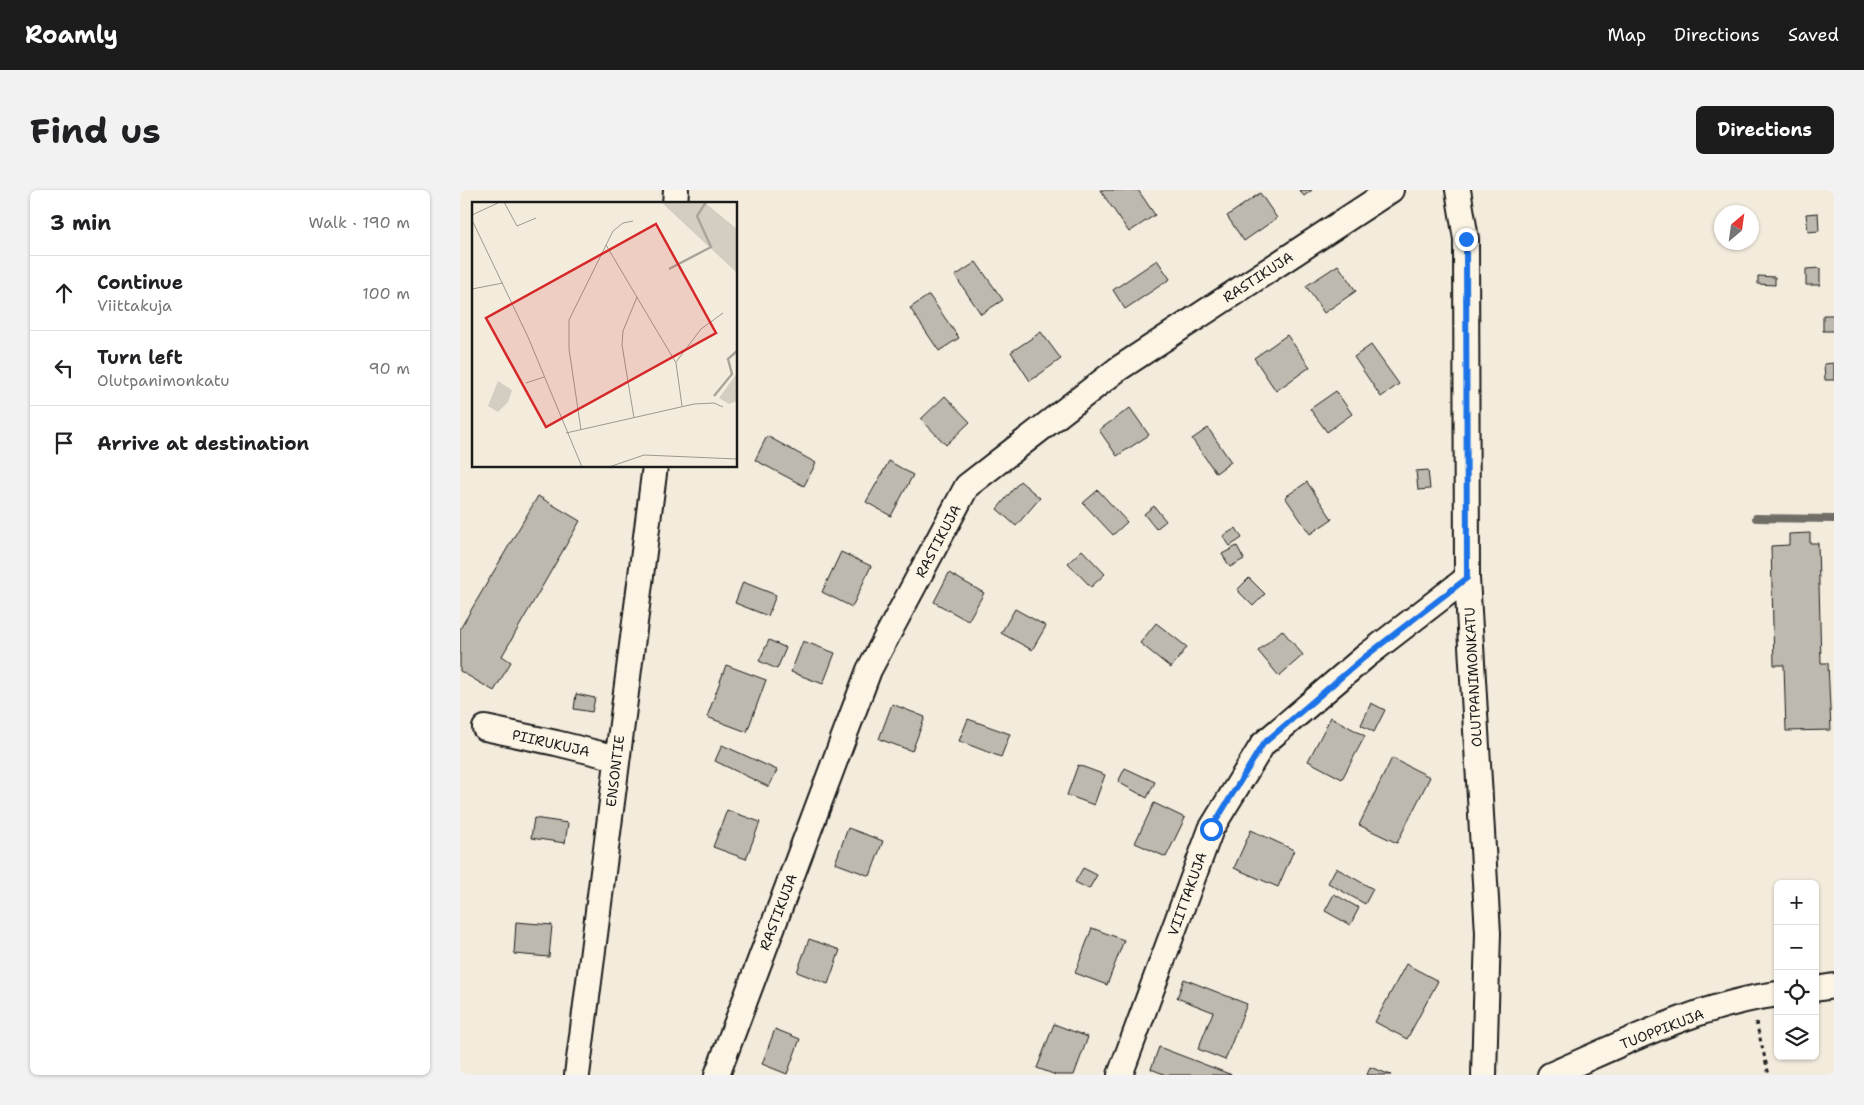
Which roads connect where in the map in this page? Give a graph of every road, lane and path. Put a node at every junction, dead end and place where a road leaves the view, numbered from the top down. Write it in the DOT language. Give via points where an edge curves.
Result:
graph roads {
  1 [pos="1391,190"];
  2 [pos="1458,190"];
  3 [pos="654,468"];
  4 [pos="1467,578"];
  5 [pos="485,728"];
  6 [pos="617,758"];
  7 [pos="1834,986"];
  8 [pos="1819,988"];
  9 [pos="1774,995"];
  10 [pos="1750,998"];
  11 [pos="577,1075"];
  12 [pos="717,1075"];
  13 [pos="1120,1075"];
  14 [pos="1484,1075"];
  15 [pos="1550,1075"];
  16 [pos="1769,1075"];
  1 -- 12 [label="street, RASTIKUJA" via="1118,369 967,486 868,670"];
  2 -- 4 [label="street, OLUTPANIMONKATU" via="1466,239"];
  3 -- 6 [label="street, ENSONTIE"];
  4 -- 13 [label="street, VIITTAKUJA" via="1366,656 1263,744 1211,829"];
  4 -- 14 [label="street, OLUTPANIMONKATU" via="1488,933"];
  5 -- 6 [label="street, PIIRUKUJA"];
  6 -- 11 [label="street, ENSONTIE"];
  7 -- 8 [label="street"];
  9 -- 10 [label="street, TUOPPIKUJA"];
  10 -- 15 [label="street, TUOPPIKUJA" via="1664,1026"];
  10 -- 16 [label="path"];
}
